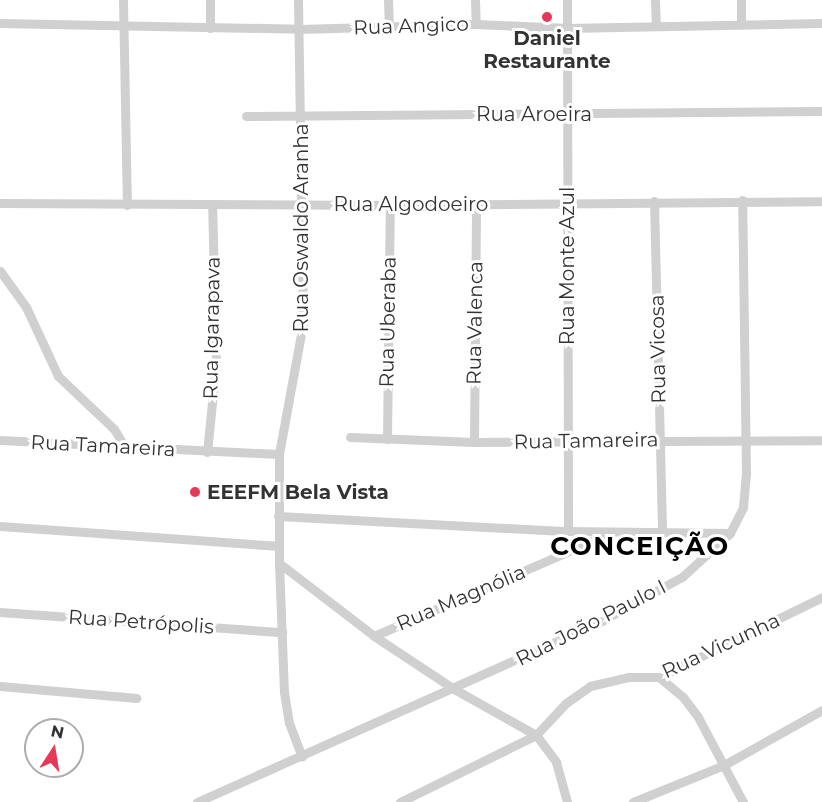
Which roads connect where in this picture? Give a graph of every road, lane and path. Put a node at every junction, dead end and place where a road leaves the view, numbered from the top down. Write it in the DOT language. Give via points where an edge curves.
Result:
graph roads {
  1 [pos="123,0"];
  2 [pos="210,0"];
  3 [pos="298,0"];
  4 [pos="388,0"];
  5 [pos="475,0"];
  6 [pos="567,0"];
  7 [pos="656,0"];
  8 [pos="741,0"];
  9 [pos="741,22"];
  10 [pos="0,23"];
  11 [pos="822,23"];
  12 [pos="476,24"];
  13 [pos="656,25"];
  14 [pos="124,27"];
  15 [pos="389,27"];
  16 [pos="210,28"];
  17 [pos="567,28"];
  18 [pos="299,29"];
  19 [pos="822,111"];
  20 [pos="566,114"];
  21 [pos="301,115"];
  22 [pos="246,116"];
  23 [pos="742,200"];
  24 [pos="654,201"];
  25 [pos="822,201"];
  26 [pos="567,202"];
  27 [pos="0,203"];
  28 [pos="212,204"];
  29 [pos="301,204"];
  30 [pos="127,205"];
  31 [pos="390,205"];
  32 [pos="476,205"];
  33 [pos="0,271"];
  34 [pos="350,437"];
  35 [pos="387,439"];
  36 [pos="0,440"];
  37 [pos="660,440"];
  38 [pos="822,440"];
  39 [pos="567,441"];
  40 [pos="746,441"];
  41 [pos="474,442"];
  42 [pos="125,447"];
  43 [pos="207,452"];
  44 [pos="279,454"];
  45 [pos="278,516"];
  46 [pos="0,526"];
  47 [pos="568,531"];
  48 [pos="613,532"];
  49 [pos="662,532"];
  50 [pos="730,533"];
  51 [pos="276,546"];
  52 [pos="279,563"];
  53 [pos="822,597"];
  54 [pos="0,612"];
  55 [pos="282,632"];
  56 [pos="374,636"];
  57 [pos="659,677"];
  58 [pos="0,686"];
  59 [pos="454,689"];
  60 [pos="136,698"];
  61 [pos="822,710"];
  62 [pos="536,735"];
  63 [pos="302,757"];
  64 [pos="724,765"];
  65 [pos="198,802"];
  66 [pos="400,802"];
  67 [pos="567,802"];
  68 [pos="633,802"];
  69 [pos="743,802"];
  1 -- 14 [label="street"];
  2 -- 16 [label="street"];
  3 -- 18 [label="street, Rua Oswaldo Aranha"];
  4 -- 15 [label="street"];
  5 -- 12 [label="street"];
  6 -- 17 [label="street, Rua Monte Azul"];
  7 -- 13 [label="street"];
  8 -- 9 [label="street"];
  9 -- 11 [label="street, Rua Angico"];
  9 -- 13 [label="street, Rua Angico"];
  10 -- 14 [label="street, Rua Angico"];
  12 -- 15 [label="street, Rua Angico"];
  12 -- 17 [label="street, Rua Angico"];
  13 -- 17 [label="street, Rua Angico"];
  14 -- 16 [label="street, Rua Angico"];
  14 -- 30 [label="street"];
  15 -- 18 [label="street, Rua Angico"];
  16 -- 18 [label="street, Rua Angico"];
  17 -- 20 [label="street, Rua Monte Azul"];
  18 -- 21 [label="street, Rua Oswaldo Aranha"];
  19 -- 20 [label="street, Rua Aroeira"];
  20 -- 21 [label="street, Rua Aroeira"];
  20 -- 26 [label="street, Rua Monte Azul"];
  21 -- 22 [label="street, Rua Aroeira"];
  21 -- 29 [label="street, Rua Oswaldo Aranha"];
  23 -- 24 [label="street, Rua Algodoeiro"];
  23 -- 25 [label="street, Rua Algodoeiro"];
  23 -- 40 [label="street, Rua João Paulo I"];
  24 -- 26 [label="street, Rua Algodoeiro"];
  24 -- 37 [label="street, Rua Vicosa"];
  26 -- 32 [label="street, Rua Algodoeiro"];
  26 -- 39 [label="street, Rua Monte Azul"];
  27 -- 30 [label="street, Rua Algodoeiro"];
  28 -- 29 [label="street, Rua Algodoeiro"];
  28 -- 30 [label="street, Rua Algodoeiro"];
  28 -- 43 [label="street, Rua Igarapava" via="216,363"];
  29 -- 31 [label="street, Rua Algodoeiro"];
  29 -- 44 [label="street, Rua Oswaldo Aranha" via="302,339"];
  31 -- 32 [label="street, Rua Algodoeiro"];
  31 -- 35 [label="street, Rua Uberaba"];
  32 -- 41 [label="street, Rua Valenca"];
  33 -- 42 [label="street" via="26,307 58,376 114,429"];
  34 -- 35 [label="street, Rua Tamareira"];
  35 -- 41 [label="street, Rua Tamareira"];
  36 -- 42 [label="street, Rua Tamareira"];
  37 -- 39 [label="street, Rua Tamareira"];
  37 -- 40 [label="street, Rua Tamareira"];
  37 -- 49 [label="street, Rua Vicosa"];
  38 -- 40 [label="street, Rua Tamareira"];
  39 -- 41 [label="street, Rua Tamareira"];
  39 -- 47 [label="street, Rua Monte Azul"];
  40 -- 50 [label="street, Rua João Paulo I" via="743,507"];
  42 -- 43 [label="street, Rua Tamareira"];
  43 -- 44 [label="street, Rua Tamareira"];
  44 -- 45 [label="street, Rua Oswaldo Aranha"];
  45 -- 47 [label="street"];
  45 -- 51 [label="street, Rua Oswaldo Aranha"];
  46 -- 51 [label="street"];
  47 -- 48 [label="street"];
  48 -- 49 [label="street"];
  48 -- 56 [label="street, Rua Magnólia"];
  49 -- 50 [label="street"];
  50 -- 59 [label="street, Rua João Paulo I" via="682,577 649,596"];
  51 -- 52 [label="street, Rua Oswaldo Aranha"];
  52 -- 55 [label="street, Rua Oswaldo Aranha"];
  52 -- 56 [label="street"];
  53 -- 57 [label="street, Rua Vicunha"];
  54 -- 55 [label="street, Rua Petrópolis"];
  55 -- 63 [label="street, Rua Oswaldo Aranha" via="287,711"];
  56 -- 59 [label="street"];
  57 -- 62 [label="street, Rua Vicunha" via="618,679 590,686 566,703"];
  57 -- 64 [label="street" via="683,697 698,717"];
  58 -- 60 [label="street"];
  59 -- 62 [label="street"];
  59 -- 63 [label="street, Rua João Paulo I"];
  61 -- 64 [label="street"];
  62 -- 66 [label="street, Rua Vicunha"];
  62 -- 67 [label="street" via="556,762"];
  63 -- 65 [label="street, Rua João Paulo I"];
  64 -- 68 [label="street"];
  64 -- 69 [label="street"];
}
